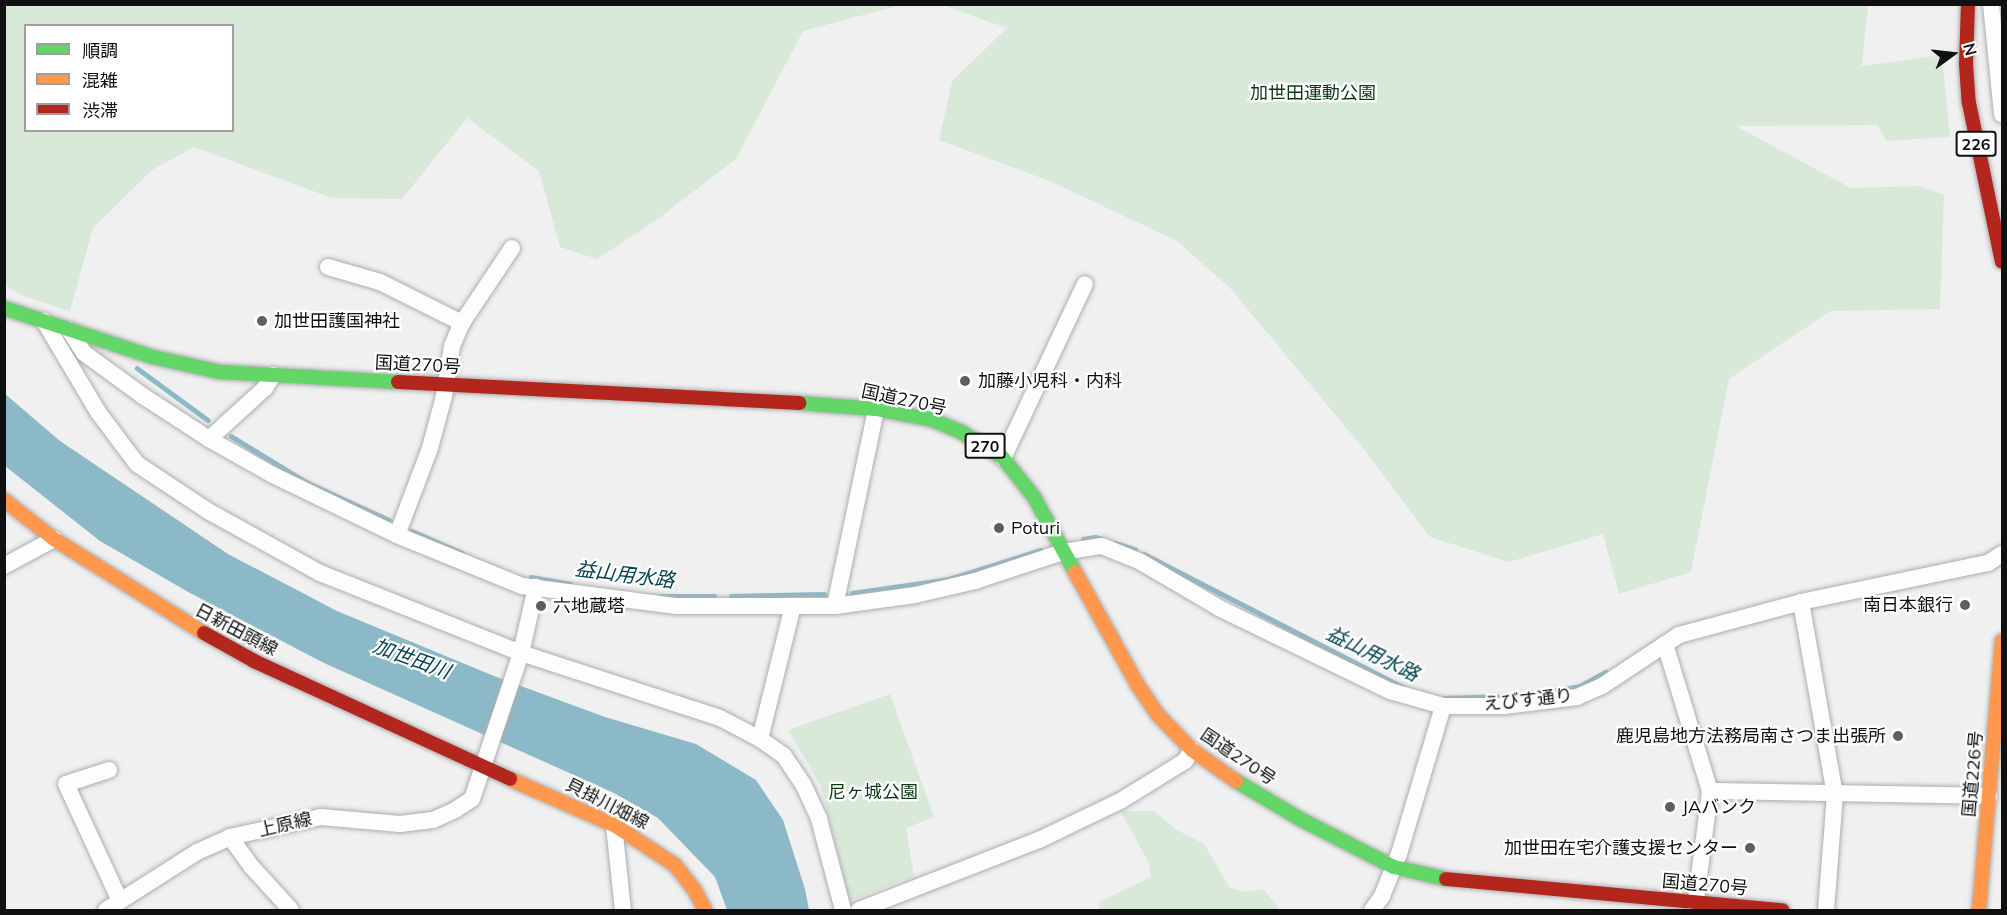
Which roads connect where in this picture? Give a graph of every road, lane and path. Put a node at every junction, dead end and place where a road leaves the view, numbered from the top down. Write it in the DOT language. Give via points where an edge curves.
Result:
graph roads {
  1 [pos="1968,4"];
  2 [pos="1995,5"];
  3 [pos="2002,114"];
  4 [pos="512,248"];
  5 [pos="2002,262"];
  6 [pos="327,267"];
  7 [pos="1085,284"];
  8 [pos="4,308"];
  9 [pos="43,321"];
  10 [pos="462,323"];
  11 [pos="68,328"];
  12 [pos="273,375"];
  13 [pos="445,385"];
  14 [pos="876,409"];
  15 [pos="209,439"];
  16 [pos="1003,458"];
  17 [pos="4,500"];
  18 [pos="397,535"];
  19 [pos="54,539"];
  20 [pos="1063,552"];
  21 [pos="2002,554"];
  22 [pos="4,566"];
  23 [pos="536,587"];
  24 [pos="1801,602"];
  25 [pos="793,606"];
  26 [pos="835,606"];
  27 [pos="2002,641"];
  28 [pos="1665,644"];
  29 [pos="519,658"];
  30 [pos="1443,706"];
  31 [pos="1999,717"];
  32 [pos="760,740"];
  33 [pos="1192,750"];
  34 [pos="468,761"];
  35 [pos="485,763"];
  36 [pos="109,770"];
  37 [pos="1710,791"];
  38 [pos="1835,794"];
  39 [pos="1989,796"];
  40 [pos="614,825"];
  41 [pos="230,837"];
  42 [pos="1394,867"];
  43 [pos="113,906"];
  44 [pos="1695,906"];
  45 [pos="291,910"];
  46 [pos="623,910"];
  47 [pos="705,910"];
  48 [pos="843,910"];
  49 [pos="859,910"];
  50 [pos="1372,910"];
  51 [pos="1783,910"];
  52 [pos="1826,910"];
  53 [pos="1979,910"];
  1 -- 5 [label="main road, 226" via="1969,103"];
  2 -- 3 [label="street"];
  4 -- 10 [label="street"];
  6 -- 10 [label="street" via="380,282"];
  7 -- 16 [label="street"];
  8 -- 9 [label="main road, 国道270号 / 270"];
  9 -- 11 [label="main road, 国道270号 / 270"];
  9 -- 29 [label="street" via="98,412 137,464 208,511 320,573"];
  10 -- 13 [label="street" via="452,346"];
  11 -- 12 [label="main road, 国道270号 / 270" via="220,372"];
  11 -- 15 [label="street, えびす通り" via="84,353"];
  12 -- 13 [label="main road, 国道270号 / 270"];
  12 -- 15 [label="street" via="265,388"];
  13 -- 14 [label="main road, 国道270号 / 270"];
  13 -- 18 [label="street" via="430,448"];
  14 -- 16 [label="main road, 国道270号 / 270" via="933,420"];
  14 -- 26 [label="street"];
  15 -- 18 [label="street, えびす通り"];
  16 -- 20 [label="main road, 国道270号 / 270" via="1034,497"];
  17 -- 19 [label="main road, 日新田頭線"];
  18 -- 23 [label="street, えびす通り" via="522,586"];
  19 -- 22 [label="street"];
  19 -- 34 [label="main road, 日新田頭線" via="201,633"];
  20 -- 26 [label="street, えびす通り" via="975,581 915,595"];
  20 -- 30 [label="street, えびす通り" via="1102,546 1142,562 1219,608 1390,691"];
  20 -- 33 [label="main road, 国道270号 / 270" via="1137,684 1158,715"];
  21 -- 24 [label="street, えびす通り" via="1988,563"];
  23 -- 25 [label="street, えびす通り" via="677,606"];
  23 -- 29 [label="street, 上原線"];
  24 -- 28 [label="street, えびす通り" via="1706,626"];
  24 -- 38 [label="street"];
  25 -- 26 [label="street, えびす通り"];
  25 -- 32 [label="street"];
  27 -- 31 [label="main road, 国道226号"];
  28 -- 30 [label="street, えびす通り" via="1602,686 1578,697 1504,706"];
  28 -- 37 [label="street"];
  29 -- 32 [label="street" via="720,718"];
  29 -- 35 [label="street, 上原線"];
  30 -- 42 [label="street"];
  31 -- 39 [label="main road, 国道226号"];
  32 -- 48 [label="street" via="784,756 803,784 819,819"];
  33 -- 42 [label="main road, 国道270号 / 270" via="1227,776 1302,820"];
  33 -- 49 [label="street" via="1185,760 1122,800 1060,830"];
  34 -- 35 [label="main road, 貝掛川畑線"];
  35 -- 40 [label="main road, 貝掛川畑線"];
  35 -- 41 [label="street, 上原線" via="472,799 432,820 400,824 321,816"];
  36 -- 43 [label="street" via="66,784"];
  37 -- 38 [label="street"];
  37 -- 44 [label="street"];
  38 -- 39 [label="street"];
  38 -- 52 [label="street"];
  39 -- 53 [label="main road, 国道226号"];
  40 -- 46 [label="street"];
  40 -- 47 [label="main road, 貝掛川畑線" via="675,865"];
  41 -- 43 [label="street, 上原線" via="197,852"];
  41 -- 45 [label="street"];
  42 -- 44 [label="main road, 国道270号 / 270" via="1464,882"];
  42 -- 50 [label="street"];
  44 -- 51 [label="main road, 国道270号 / 270"];
}
